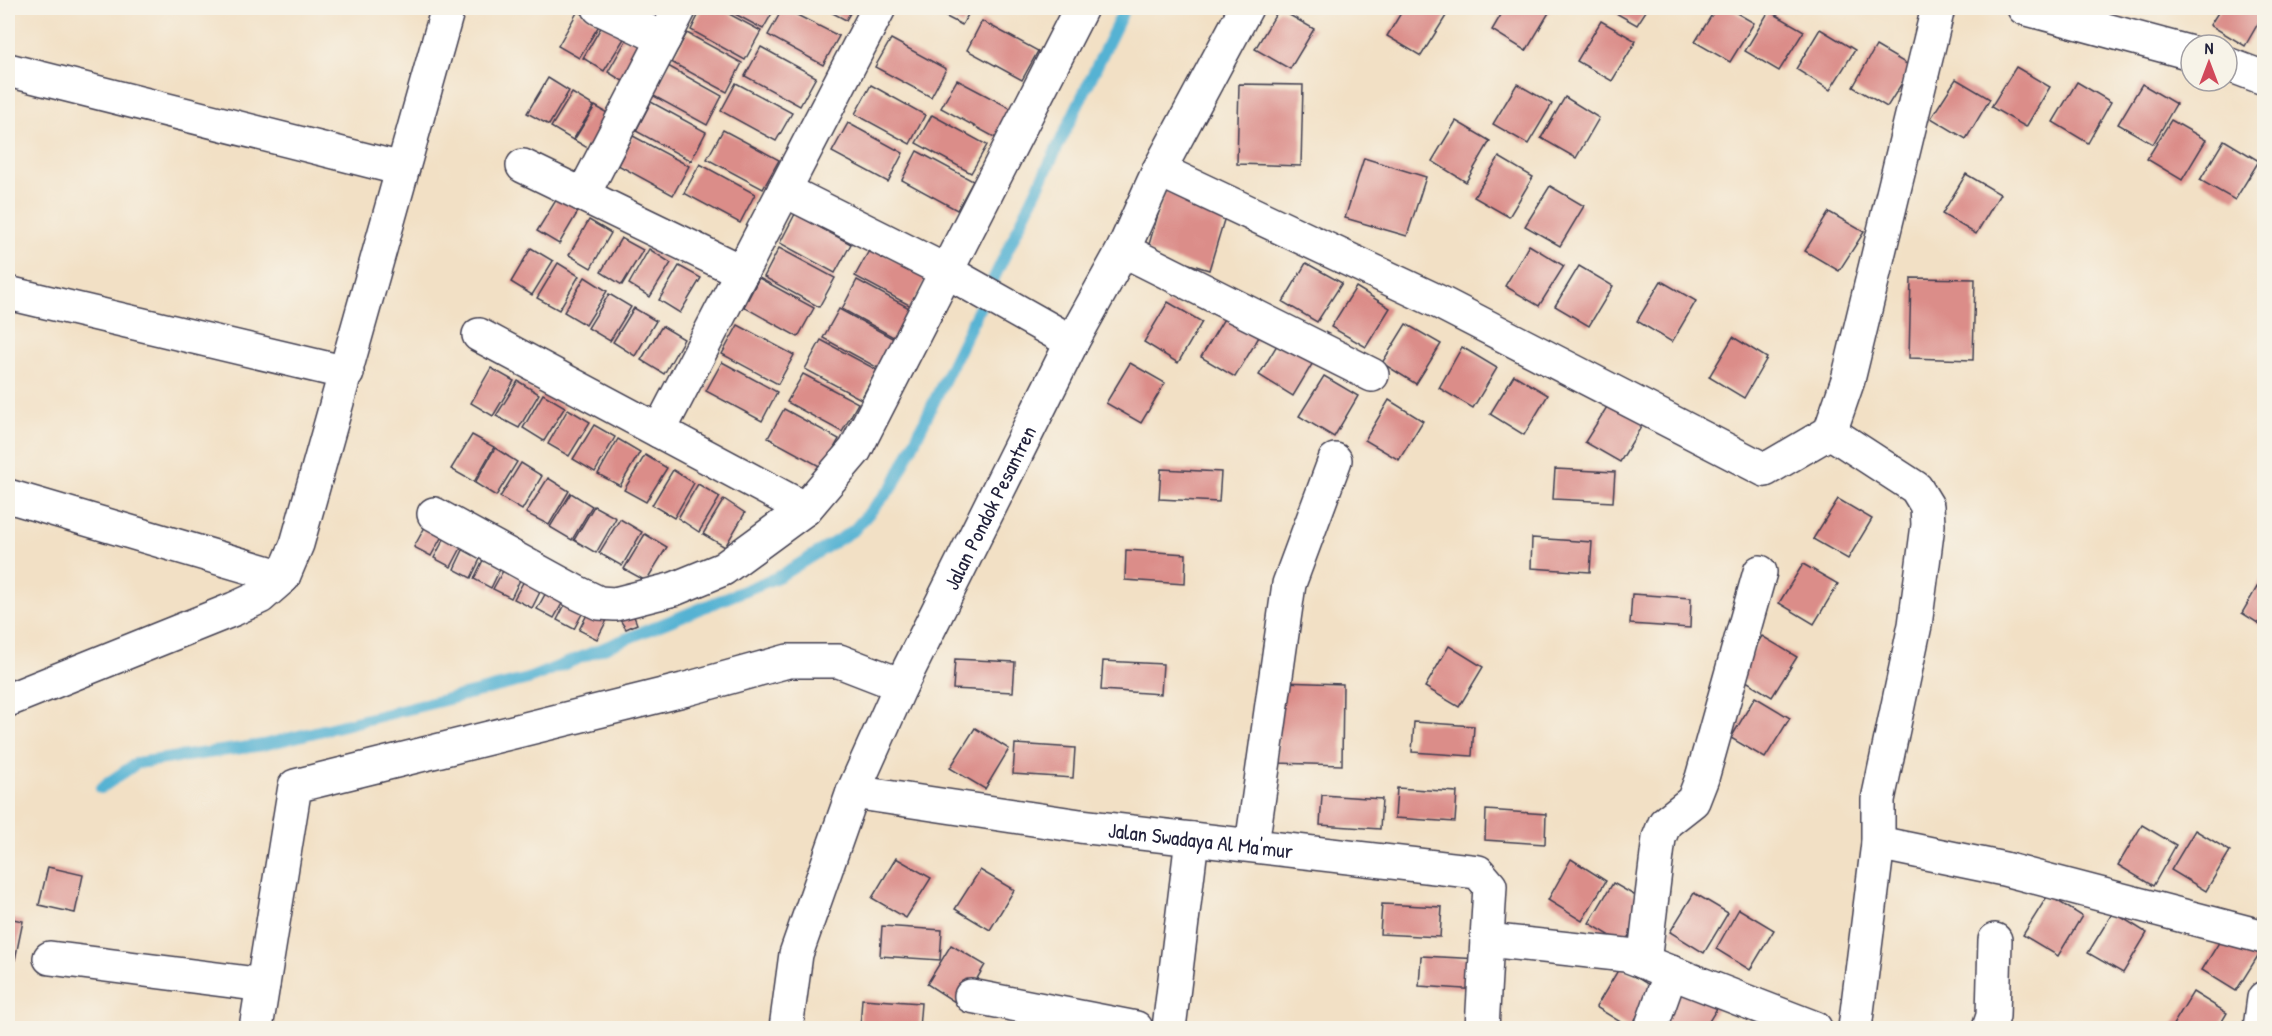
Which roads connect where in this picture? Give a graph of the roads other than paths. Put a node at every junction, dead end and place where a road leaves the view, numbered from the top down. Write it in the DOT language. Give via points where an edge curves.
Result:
graph roads {
  1 [pos="448,8"];
  2 [pos="599,8"];
  3 [pos="680,8"];
  4 [pos="879,8"];
  5 [pos="1081,8"];
  6 [pos="1246,8"];
  7 [pos="1938,8"];
  8 [pos="2024,8"];
  9 [pos="664,39"];
  10 [pos="2179,50"];
  11 [pos="2239,68"];
  12 [pos="8,70"];
  13 [pos="2265,78"];
  14 [pos="523,166"];
  15 [pos="402,169"];
  16 [pos="1159,170"];
  17 [pos="784,190"];
  18 [pos="583,195"];
  19 [pos="1123,250"];
  20 [pos="742,272"];
  21 [pos="958,278"];
  22 [pos="8,293"];
  23 [pos="479,335"];
  24 [pos="1072,342"];
  25 [pos="347,373"];
  26 [pos="1372,375"];
  27 [pos="659,431"];
  28 [pos="1830,432"];
  29 [pos="1335,460"];
  30 [pos="8,496"];
  31 [pos="805,509"];
  32 [pos="434,514"];
  33 [pos="1760,573"];
  34 [pos="283,577"];
  35 [pos="901,685"];
  36 [pos="8,700"];
  37 [pos="853,792"];
  38 [pos="1192,839"];
  39 [pos="1878,843"];
  40 [pos="1252,845"];
  41 [pos="2265,937"];
  42 [pos="1487,940"];
  43 [pos="1995,940"];
  44 [pos="50,958"];
  45 [pos="1658,967"];
  46 [pos="263,985"];
  47 [pos="971,996"];
  48 [pos="2265,998"];
  49 [pos="1989,1028"];
  50 [pos="256,1029"];
  51 [pos="786,1029"];
  52 [pos="1136,1029"];
  53 [pos="1169,1029"];
  54 [pos="1482,1029"];
  55 [pos="1651,1029"];
  56 [pos="1815,1029"];
  57 [pos="1855,1029"];
  58 [pos="2260,1029"];
  1 -- 15 [label="street"];
  2 -- 9 [label="street"];
  3 -- 9 [label="street"];
  4 -- 17 [label="street"];
  5 -- 21 [label="street"];
  6 -- 16 [label="street, Jalan Pondok Pesantren"];
  7 -- 28 [label="street" via="1848,380"];
  8 -- 10 [label="street"];
  9 -- 18 [label="street"];
  11 -- 13 [label="street"];
  12 -- 15 [label="street"];
  14 -- 18 [label="street"];
  15 -- 25 [label="street"];
  16 -- 19 [label="street, Jalan Pondok Pesantren"];
  16 -- 28 [label="street" via="1441,303 1765,470"];
  17 -- 20 [label="street"];
  17 -- 21 [label="street"];
  18 -- 20 [label="street"];
  19 -- 24 [label="street, Jalan Pondok Pesantren"];
  19 -- 26 [label="street"];
  20 -- 27 [label="street"];
  21 -- 24 [label="street"];
  21 -- 31 [label="street" via="855,450"];
  22 -- 25 [label="street"];
  23 -- 27 [label="street"];
  24 -- 35 [label="street, Jalan Pondok Pesantren"];
  25 -- 34 [label="street" via="297,544"];
  27 -- 31 [label="street"];
  28 -- 39 [label="street" via="1916,488 1927,506 1915,625 1878,800"];
  29 -- 40 [label="street" via="1289,584"];
  30 -- 34 [label="street"];
  31 -- 32 [label="street" via="723,569 674,589 615,604 599,603 576,592"];
  33 -- 45 [label="street" via="1702,778 1693,801 1665,823 1659,838"];
  34 -- 36 [label="street" via="260,597 234,609"];
  35 -- 37 [label="street, Jalan Pondok Pesantren"];
  35 -- 46 [label="street" via="839,661 788,661 295,786"];
  37 -- 38 [label="street, Jalan Swadaya Al Ma'mur"];
  37 -- 51 [label="street, Jalan Pondok Pesantren" via="796,954"];
  38 -- 40 [label="street, Jalan Swadaya Al Ma'mur"];
  38 -- 53 [label="street"];
  39 -- 41 [label="street" via="2004,869"];
  39 -- 57 [label="street"];
  40 -- 42 [label="street, Jalan Swadaya Al Ma'mur" via="1478,872 1490,886"];
  42 -- 45 [label="street" via="1614,952"];
  42 -- 54 [label="street, Jalan Swadaya Al Ma'mur"];
  43 -- 49 [label="street" via="1993,1016"];
  44 -- 46 [label="street"];
  45 -- 55 [label="street"];
  45 -- 56 [label="street"];
  46 -- 50 [label="street"];
  47 -- 52 [label="street"];
  48 -- 58 [label="street"];
}
